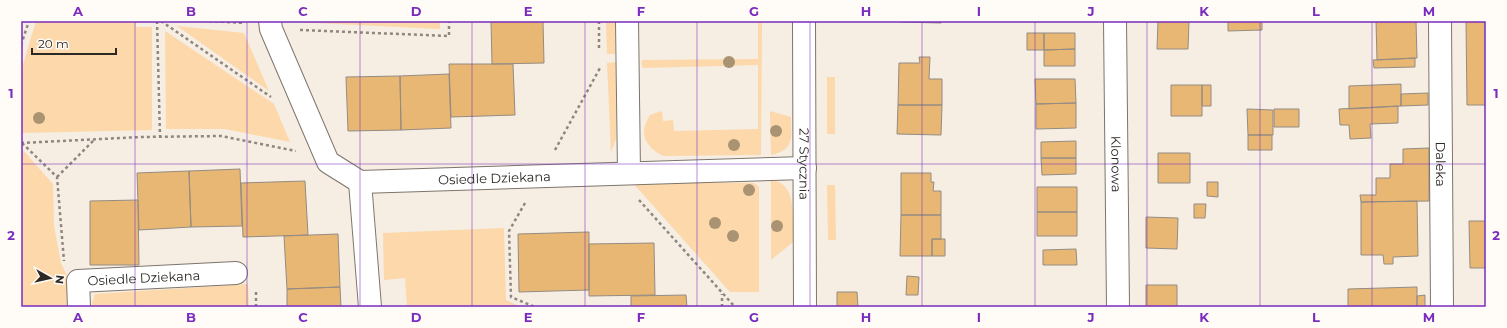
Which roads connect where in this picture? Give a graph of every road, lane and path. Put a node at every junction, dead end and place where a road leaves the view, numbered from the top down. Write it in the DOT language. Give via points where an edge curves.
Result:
graph roads {
  1 [pos="29,21"];
  2 [pos="157,21"];
  3 [pos="161,21"];
  4 [pos="209,21"];
  5 [pos="448,21"];
  6 [pos="627,21"];
  7 [pos="804,21"];
  8 [pos="1115,21"];
  9 [pos="1440,21"];
  10 [pos="270,25"];
  11 [pos="21,45"];
  12 [pos="301,101"];
  13 [pos="160,136"];
  14 [pos="95,139"];
  15 [pos="22,143"];
  16 [pos="300,152"];
  17 [pos="805,168"];
  18 [pos="623,174"];
  19 [pos="57,177"];
  20 [pos="360,182"];
  21 [pos="236,273"];
  22 [pos="78,281"];
  23 [pos="722,293"];
  24 [pos="79,307"];
  25 [pos="370,307"];
  26 [pos="722,307"];
  27 [pos="735,307"];
  28 [pos="805,307"];
  29 [pos="1118,307"];
  30 [pos="1442,307"];
  1 -- 11 [label="path"];
  2 -- 13 [label="path"];
  3 -- 12 [label="path" via="272,98"];
  4 -- 10 [label="path"];
  5 -- 10 [label="path" via="449,36"];
  6 -- 18 [label="street"];
  7 -- 17 [label="street, 27 Stycznia"];
  8 -- 29 [label="street, Klonowa"];
  9 -- 30 [label="street, Daleka"];
  10 -- 12 [label="street"];
  12 -- 20 [label="street" via="328,162"];
  13 -- 14 [label="path"];
  13 -- 16 [label="path" via="221,136"];
  14 -- 15 [label="path"];
  14 -- 19 [label="path"];
  15 -- 19 [label="path"];
  17 -- 18 [label="street, Osiedle Dziekana"];
  17 -- 28 [label="street, 27 Stycznia"];
  18 -- 20 [label="street, Osiedle Dziekana"];
  18 -- 23 [label="path"];
  19 -- 22 [label="path" via="63,259"];
  20 -- 25 [label="street"];
  21 -- 22 [label="street, Osiedle Dziekana"];
  22 -- 24 [label="street, Osiedle Dziekana"];
  23 -- 26 [label="path"];
  23 -- 27 [label="path"];
}
